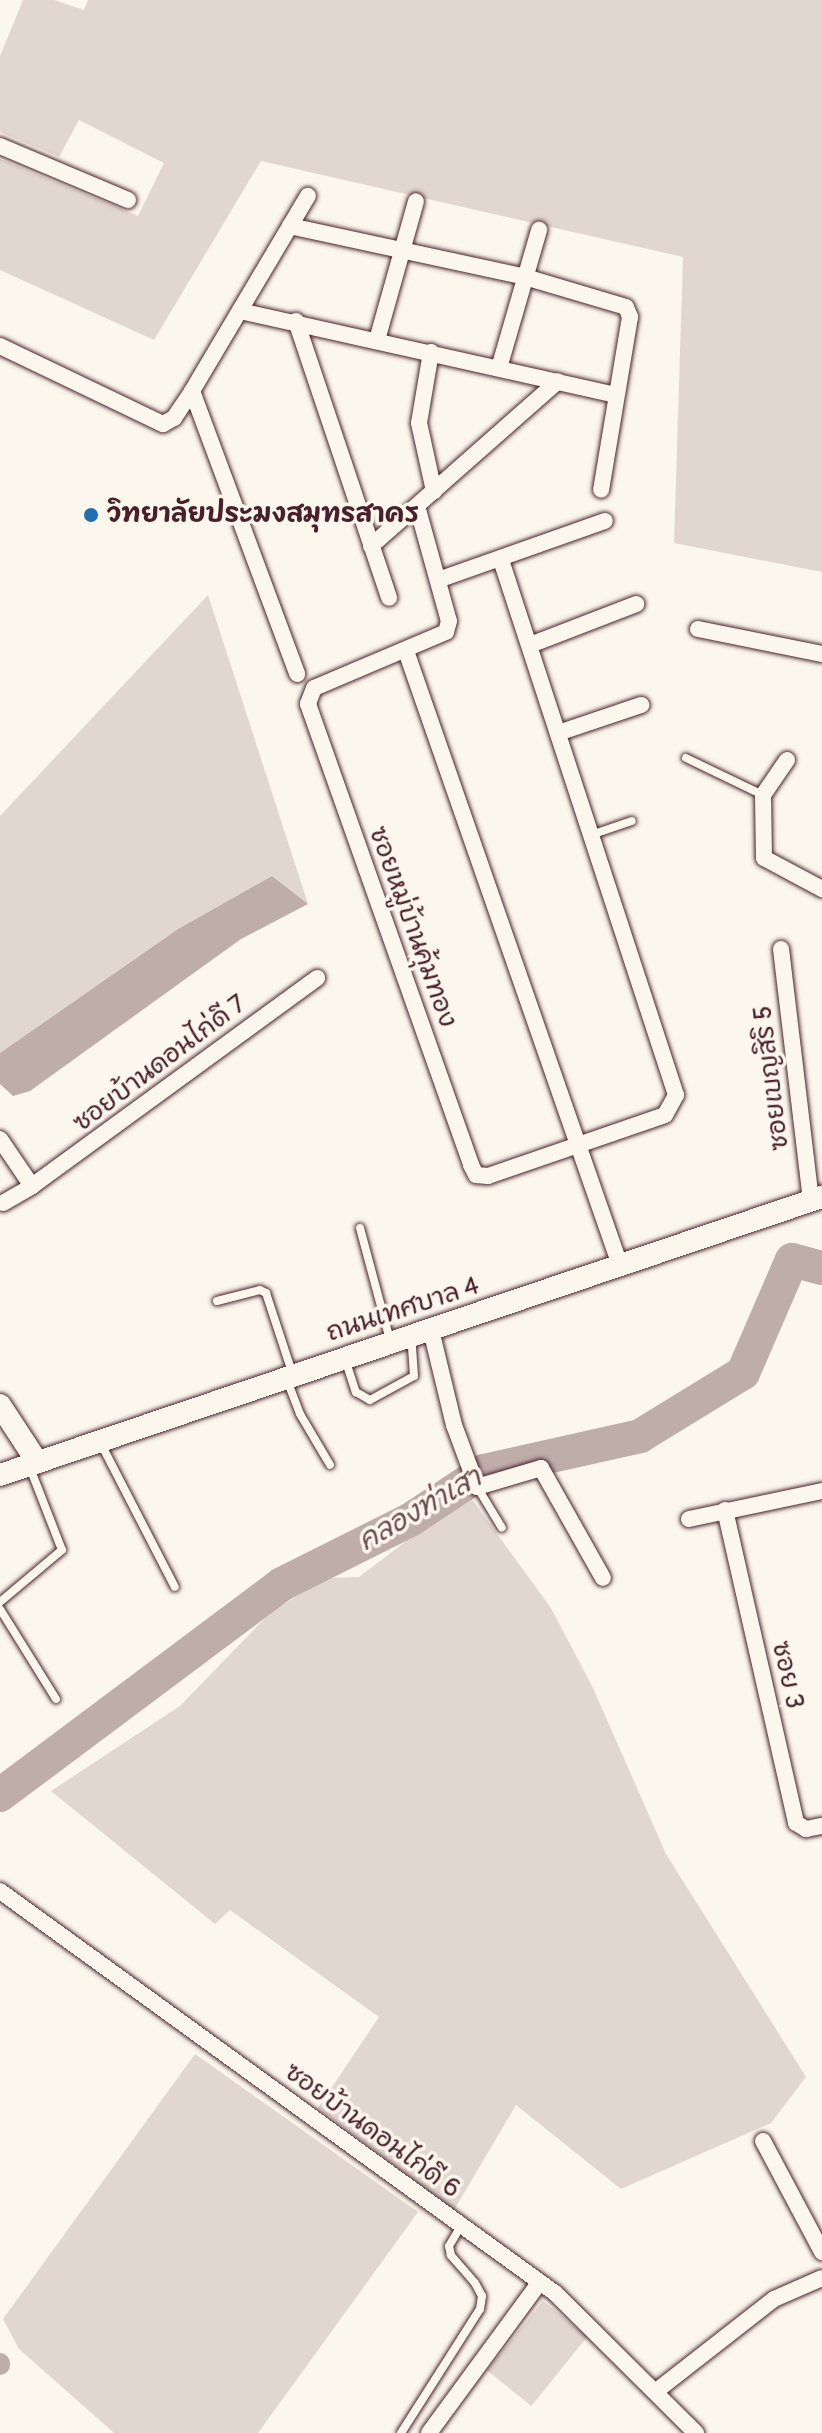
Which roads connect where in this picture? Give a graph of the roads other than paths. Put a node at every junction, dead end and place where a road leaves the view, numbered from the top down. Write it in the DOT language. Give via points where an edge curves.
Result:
graph roads {
  1 [pos="0,146"];
  2 [pos="308,196"];
  3 [pos="128,200"];
  4 [pos="416,201"];
  5 [pos="290,226"];
  6 [pos="539,230"];
  7 [pos="398,251"];
  8 [pos="525,277"];
  9 [pos="240,311"];
  10 [pos="296,321"];
  11 [pos="377,340"];
  12 [pos="0,346"];
  13 [pos="431,352"];
  14 [pos="499,368"];
  15 [pos="558,381"];
  16 [pos="192,391"];
  17 [pos="615,395"];
  18 [pos="601,490"];
  19 [pos="434,491"];
  20 [pos="417,506"];
  21 [pos="605,521"];
  22 [pos="371,546"];
  23 [pos="501,560"];
  24 [pos="438,580"];
  25 [pos="389,598"];
  26 [pos="636,604"];
  27 [pos="698,629"];
  28 [pos="530,645"];
  29 [pos="406,651"];
  30 [pos="822,654"];
  31 [pos="297,674"];
  32 [pos="641,705"];
  33 [pos="558,733"];
  34 [pos="686,758"];
  35 [pos="787,760"];
  36 [pos="763,795"];
  37 [pos="632,821"];
  38 [pos="591,835"];
  39 [pos="822,889"];
  40 [pos="781,949"];
  41 [pos="317,978"];
  42 [pos="0,1139"];
  43 [pos="577,1146"];
  44 [pos="32,1186"];
  45 [pos="816,1199"];
  46 [pos="3,1203"];
  47 [pos="360,1228"];
  48 [pos="621,1268"];
  49 [pos="217,1301"];
  50 [pos="411,1337"];
  51 [pos="345,1358"];
  52 [pos="290,1376"];
  53 [pos="0,1405"];
  54 [pos="99,1440"];
  55 [pos="32,1462"];
  56 [pos="330,1465"];
  57 [pos="0,1475"];
  58 [pos="477,1487"];
  59 [pos="822,1491"];
  60 [pos="725,1510"];
  61 [pos="689,1519"];
  62 [pos="502,1528"];
  63 [pos="603,1578"];
  64 [pos="175,1587"];
  65 [pos="0,1602"];
  66 [pos="0,1609"];
  67 [pos="56,1699"];
  68 [pos="822,1826"];
  69 [pos="3,1901"];
  70 [pos="763,2141"];
  71 [pos="461,2226"];
  72 [pos="822,2252"];
  73 [pos="822,2278"];
  74 [pos="540,2282"];
  75 [pos="655,2392"];
  76 [pos="401,2433"];
  77 [pos="429,2433"];
  78 [pos="696,2433"];
  1 -- 3 [label="street"];
  2 -- 5 [label="street"];
  4 -- 7 [label="street"];
  5 -- 7 [label="street"];
  5 -- 9 [label="street"];
  6 -- 8 [label="street"];
  7 -- 8 [label="street"];
  7 -- 11 [label="street"];
  8 -- 14 [label="street"];
  8 -- 17 [label="street" via="626,307 630,317"];
  9 -- 10 [label="street"];
  9 -- 16 [label="street"];
  10 -- 11 [label="street"];
  10 -- 22 [label="street"];
  11 -- 13 [label="street"];
  12 -- 16 [label="street" via="163,424 174,418"];
  13 -- 14 [label="street"];
  13 -- 19 [label="street" via="419,423"];
  14 -- 15 [label="street"];
  15 -- 17 [label="street"];
  15 -- 19 [label="street"];
  16 -- 31 [label="street"];
  17 -- 18 [label="street"];
  19 -- 20 [label="street"];
  20 -- 22 [label="street"];
  20 -- 24 [label="street, ซอยหมู่บ้านคุ้มทอง"];
  21 -- 23 [label="street"];
  22 -- 25 [label="street"];
  23 -- 24 [label="street"];
  23 -- 28 [label="street, ซอยหมู่บ้านคุ้มทอง"];
  24 -- 29 [label="street, ซอยหมู่บ้านคุ้มทอง" via="449,621 446,632"];
  26 -- 28 [label="street"];
  27 -- 30 [label="street"];
  28 -- 33 [label="street, ซอยหมู่บ้านคุ้มทอง"];
  29 -- 43 [label="street"];
  29 -- 43 [label="street, ซอยหมู่บ้านคุ้มทอง" via="314,688 308,704 476,1175 488,1176"];
  32 -- 33 [label="street"];
  33 -- 38 [label="street, ซอยหมู่บ้านคุ้มทอง"];
  34 -- 36 [label="lane"];
  35 -- 36 [label="street"];
  36 -- 39 [label="street" via="764,858"];
  37 -- 38 [label="lane"];
  38 -- 43 [label="street, ซอยหมู่บ้านคุ้มทอง" via="676,1095 665,1115"];
  40 -- 45 [label="street, ซอยเบญสิริ 5"];
  41 -- 44 [label="street, ซอยบ้านดอนไก่ดี 7"];
  42 -- 44 [label="street"];
  43 -- 48 [label="street"];
  44 -- 46 [label="street, ซอยบ้านดอนไก่ดี 7"];
  45 -- 48 [label="street, ถนนเทศบาล 4"];
  47 -- 50 [label="lane"];
  48 -- 50 [label="street, ถนนเทศบาล 4"];
  49 -- 52 [label="lane" via="266,1293"];
  50 -- 51 [label="street, ถนนเทศบาล 4"];
  50 -- 51 [label="lane" via="414,1376 370,1400 356,1392"];
  50 -- 58 [label="street"];
  51 -- 52 [label="street, ถนนเทศบาล 4"];
  52 -- 54 [label="street, ถนนเทศบาล 4"];
  52 -- 56 [label="lane" via="300,1414"];
  53 -- 55 [label="street"];
  54 -- 55 [label="street, ถนนเทศบาล 4"];
  54 -- 64 [label="lane"];
  55 -- 57 [label="street, ถนนเทศบาล 4"];
  55 -- 65 [label="lane" via="62,1550"];
  58 -- 62 [label="lane"];
  58 -- 63 [label="street" via="541,1468"];
  59 -- 60 [label="street"];
  60 -- 61 [label="street"];
  60 -- 68 [label="street, ซอย 3" via="796,1823 806,1829"];
  66 -- 67 [label="lane"];
  69 -- 71 [label="street, ซอยบ้านดอนไก่ดี 6"];
  70 -- 72 [label="street"];
  71 -- 74 [label="street, ซอยบ้านดอนไก่ดี 6"];
  71 -- 76 [label="lane" via="449,2246 451,2255 482,2296 480,2309"];
  73 -- 75 [label="street" via="774,2299"];
  74 -- 75 [label="street, ซอยบ้านดอนไก่ดี 6"];
  74 -- 77 [label="street"];
  75 -- 78 [label="street, ซอยบ้านดอนไก่ดี 6"];
}
